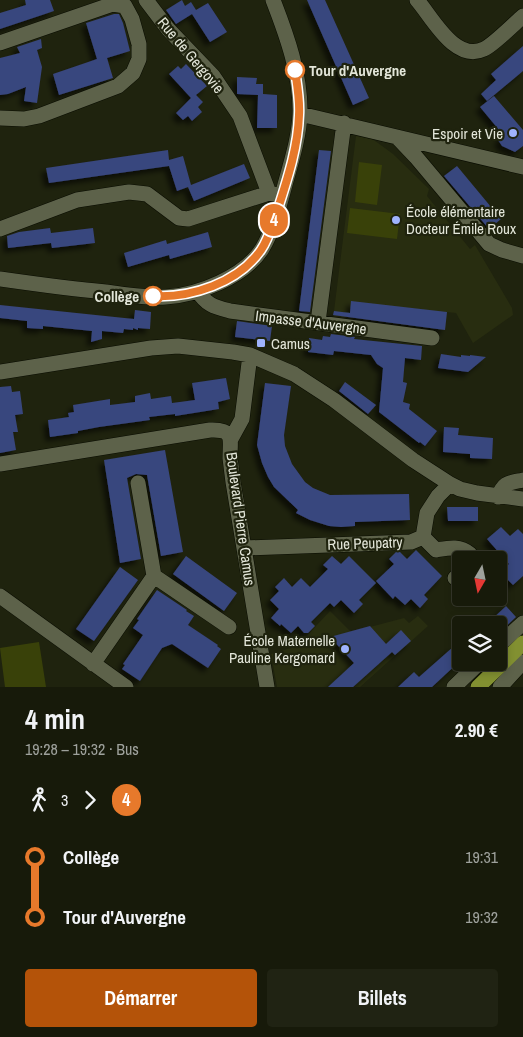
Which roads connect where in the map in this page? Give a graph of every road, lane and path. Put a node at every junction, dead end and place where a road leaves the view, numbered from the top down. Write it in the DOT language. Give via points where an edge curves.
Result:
graph roads {
  1 [pos="146,0"];
  2 [pos="274,0"];
  3 [pos="417,0"];
  4 [pos="523,16"];
  5 [pos="0,43"];
  6 [pos="300,114"];
  7 [pos="0,118"];
  8 [pos="344,123"];
  9 [pos="398,138"];
  10 [pos="523,167"];
  11 [pos="275,195"];
  12 [pos="0,229"];
  13 [pos="523,256"];
  14 [pos="0,279"];
  15 [pos="198,290"];
  16 [pos="318,322"];
  17 [pos="432,338"];
  18 [pos="250,355"];
  19 [pos="0,372"];
  20 [pos="231,439"];
  21 [pos="0,464"];
  22 [pos="523,480"];
  23 [pos="138,483"];
  24 [pos="450,484"];
  25 [pos="498,497"];
  26 [pos="523,499"];
  27 [pos="423,537"];
  28 [pos="244,548"];
  29 [pos="466,551"];
  30 [pos="154,576"];
  31 [pos="0,596"];
  32 [pos="523,623"];
  33 [pos="230,627"];
  34 [pos="507,638"];
  35 [pos="523,642"];
  36 [pos="523,650"];
  37 [pos="507,654"];
  38 [pos="523,662"];
  39 [pos="93,664"];
  40 [pos="471,671"];
  41 [pos="484,671"];
  42 [pos="126,687"];
  43 [pos="267,687"];
  44 [pos="454,687"];
  45 [pos="465,687"];
  46 [pos="478,687"];
  47 [pos="491,687"];
  48 [pos="500,687"];
  1 -- 11 [label="street, Rue de Gergovie" via="168,29 213,76 240,116"];
  2 -- 6 [label="street" via="294,65"];
  3 -- 4 [label="street" via="442,35 462,49 475,51 485,49"];
  5 -- 7 [label="street" via="112,4 126,6 139,44 133,73 118,86 39,116"];
  6 -- 8 [label="street"];
  6 -- 11 [label="street" via="293,154"];
  8 -- 9 [label="street"];
  8 -- 16 [label="street"];
  9 -- 10 [label="street"];
  9 -- 13 [label="street" via="489,244"];
  11 -- 12 [label="street" via="188,219 180,218 147,194 129,192 77,200"];
  11 -- 15 [label="street" via="272,227 262,249 247,266 221,282"];
  14 -- 15 [label="street" via="134,296 167,297"];
  15 -- 16 [label="street, Impasse d'Auvergne" via="210,306"];
  16 -- 17 [label="street, Impasse d'Auvergne"];
  18 -- 19 [label="street" via="178,346 160,347"];
  18 -- 20 [label="street" via="242,419"];
  18 -- 24 [label="street" via="294,374"];
  20 -- 21 [label="street, Boulevard Pierre Camus" via="228,432 210,430"];
  20 -- 28 [label="street, Boulevard Pierre Camus" via="231,467"];
  22 -- 25 [label="street" via="502,486"];
  23 -- 30 [label="street"];
  24 -- 25 [label="street"];
  24 -- 27 [label="street, Rue Peupatry" via="427,513"];
  25 -- 26 [label="street"];
  27 -- 28 [label="street, Rue Peupatry" via="411,542"];
  27 -- 29 [label="street" via="436,550 453,547"];
  28 -- 43 [label="street, Boulevard Pierre Camus"];
  30 -- 33 [label="street"];
  30 -- 39 [label="street"];
  31 -- 39 [label="street"];
  32 -- 34 [label="street"];
  35 -- 37 [label="main road"];
  35 -- 46 [label="main road"];
  36 -- 47 [label="main road"];
  38 -- 48 [label="street"];
  39 -- 42 [label="street"];
  40 -- 44 [label="street"];
  41 -- 45 [label="main road"];
}
